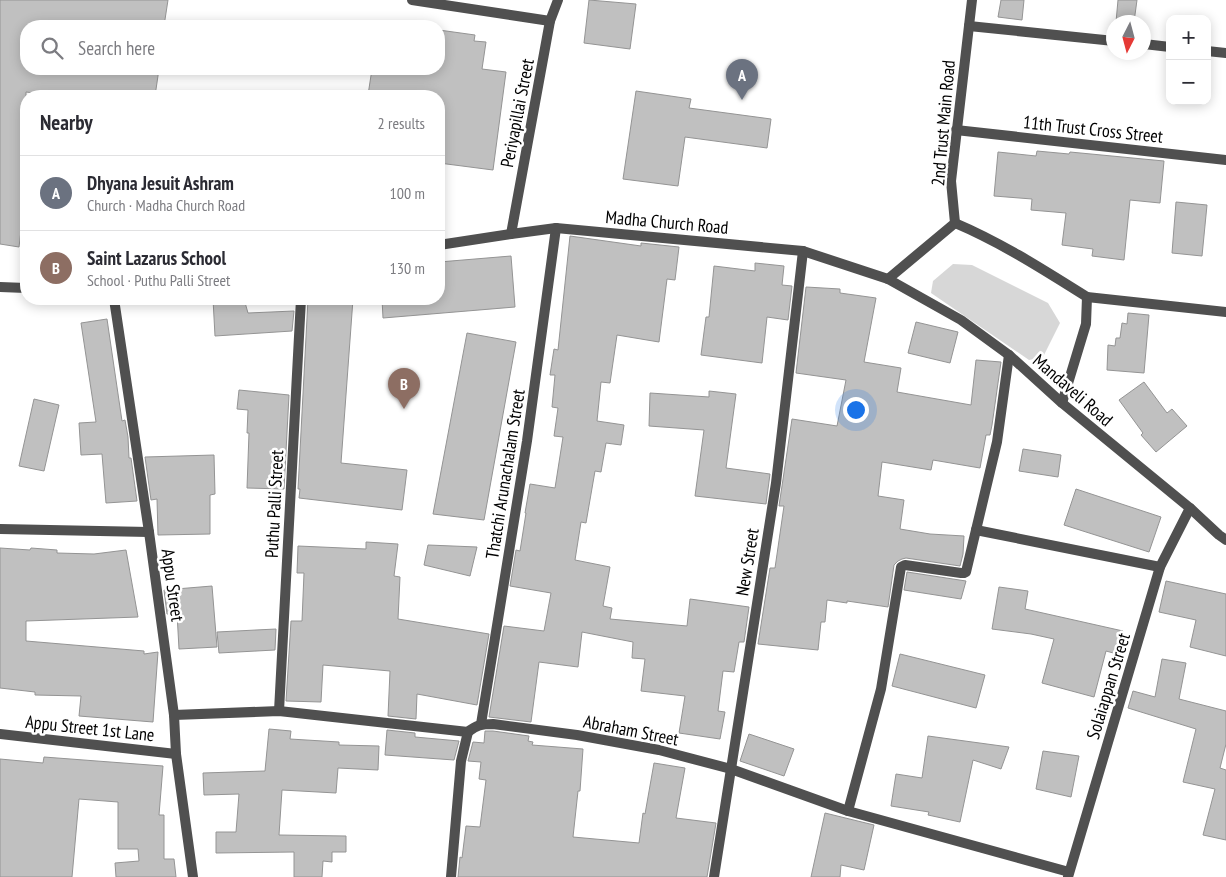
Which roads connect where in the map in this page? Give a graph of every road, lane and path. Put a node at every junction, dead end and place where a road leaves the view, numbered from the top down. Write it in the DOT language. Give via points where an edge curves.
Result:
graph roads {
  1 [pos="412,0"];
  2 [pos="558,0"];
  3 [pos="972,0"];
  4 [pos="550,21"];
  5 [pos="969,26"];
  6 [pos="1106,40"];
  7 [pos="1151,45"];
  8 [pos="1166,47"];
  9 [pos="1211,51"];
  10 [pos="1226,53"];
  11 [pos="956,130"];
  12 [pos="1226,160"];
  13 [pos="955,223"];
  14 [pos="556,228"];
  15 [pos="511,234"];
  16 [pos="445,244"];
  17 [pos="803,251"];
  18 [pos="888,279"];
  19 [pos="0,287"];
  20 [pos="20,288"];
  21 [pos="1087,297"];
  22 [pos="115,305"];
  23 [pos="301,305"];
  24 [pos="1226,312"];
  25 [pos="1010,355"];
  26 [pos="1062,403"];
  27 [pos="1190,508"];
  28 [pos="0,529"];
  29 [pos="976,530"];
  30 [pos="149,532"];
  31 [pos="1226,540"];
  32 [pos="1160,567"];
  33 [pos="279,711"];
  34 [pos="174,715"];
  35 [pos="480,724"];
  36 [pos="468,732"];
  37 [pos="0,734"];
  38 [pos="176,754"];
  39 [pos="731,769"];
  40 [pos="848,812"];
  41 [pos="1068,874"];
  42 [pos="193,877"];
  43 [pos="451,877"];
  44 [pos="714,877"];
  1 -- 4 [label="street"];
  2 -- 4 [label="street, Periyapillai Street"];
  3 -- 5 [label="street, 2nd Trust Main Road"];
  4 -- 15 [label="street, Periyapillai Street"];
  5 -- 6 [label="street"];
  5 -- 11 [label="street, 2nd Trust Main Road"];
  7 -- 8 [label="street"];
  9 -- 10 [label="street"];
  11 -- 12 [label="street, 11th Trust Cross Street"];
  11 -- 13 [label="street, 2nd Trust Main Road" via="951,181"];
  13 -- 18 [label="street"];
  13 -- 21 [label="street" via="981,234"];
  14 -- 15 [label="street, Madha Church Road"];
  14 -- 17 [label="street, Madha Church Road"];
  14 -- 35 [label="street, Thatchi Arunachalam Street" via="527,441"];
  15 -- 16 [label="street, Madha Church Road"];
  17 -- 18 [label="street, Madha Church Road"];
  17 -- 39 [label="street, New Street" via="776,483"];
  18 -- 25 [label="street, Mandaveli Road" via="961,320"];
  19 -- 20 [label="street"];
  21 -- 24 [label="street"];
  21 -- 26 [label="street" via="1086,324"];
  22 -- 30 [label="street, Appu Street"];
  23 -- 33 [label="street, Puthu Palli Street"];
  25 -- 26 [label="street, Mandaveli Road"];
  25 -- 29 [label="street" via="997,442"];
  26 -- 27 [label="street, Mandaveli Road"];
  27 -- 31 [label="street, Mandaveli Road"];
  27 -- 32 [label="street, Solaiappan Street"];
  28 -- 30 [label="street"];
  29 -- 32 [label="street"];
  29 -- 40 [label="street" via="964,573 901,567 881,689"];
  30 -- 34 [label="street, Appu Street"];
  32 -- 41 [label="street, Solaiappan Street"];
  33 -- 34 [label="street"];
  33 -- 36 [label="street"];
  34 -- 38 [label="street, Appu Street"];
  35 -- 36 [label="street"];
  35 -- 39 [label="street, Abraham Street" via="577,735 659,750"];
  36 -- 43 [label="street" via="461,761"];
  37 -- 38 [label="street, Appu Street 1st Lane"];
  38 -- 42 [label="street, Appu Street"];
  39 -- 40 [label="street, Abraham Street"];
  39 -- 44 [label="street, New Street"];
  40 -- 41 [label="street, Abraham Street"];
}
